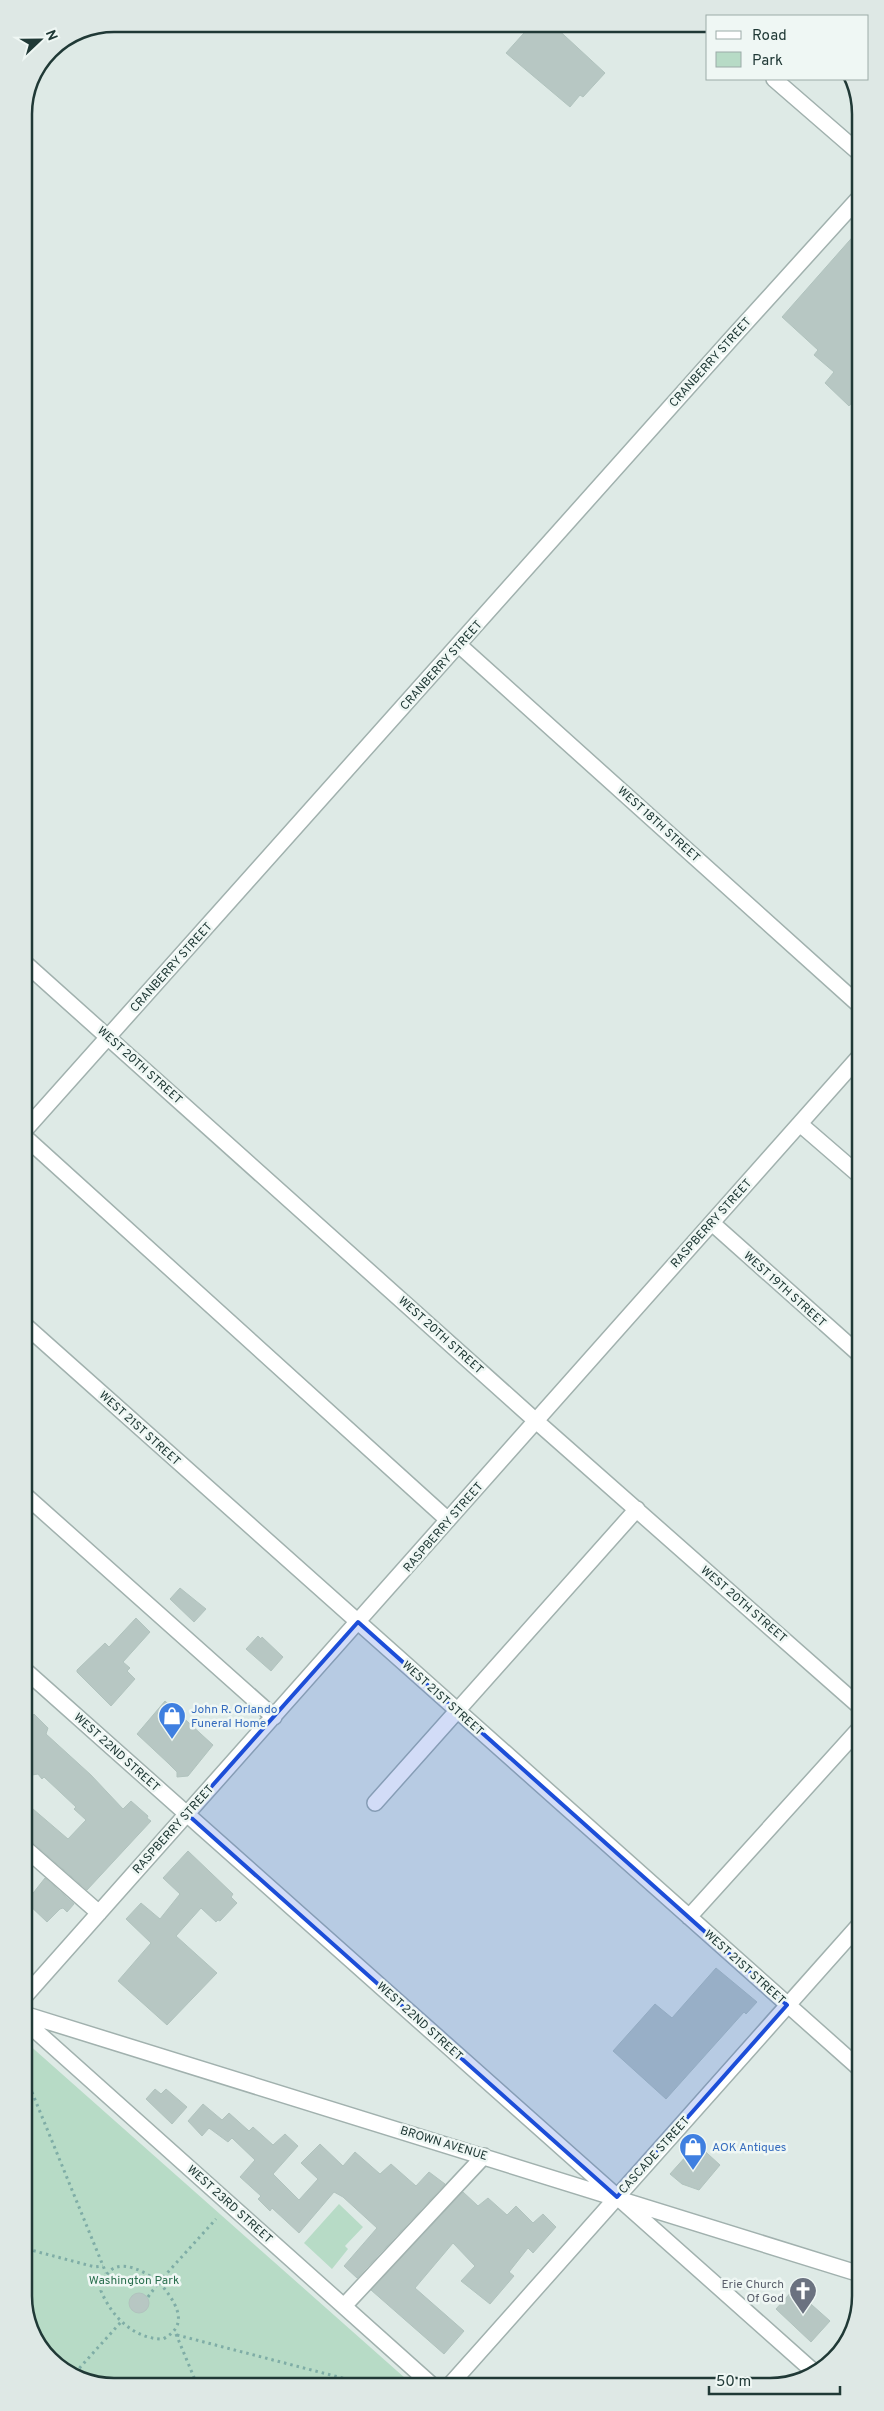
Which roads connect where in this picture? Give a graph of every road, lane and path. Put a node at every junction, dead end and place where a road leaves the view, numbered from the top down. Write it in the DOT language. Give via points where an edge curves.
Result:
graph roads {
  1 [pos="775,80"];
  2 [pos="852,147"];
  3 [pos="852,206"];
  4 [pos="459,645"];
  5 [pos="33,969"];
  6 [pos="852,999"];
  7 [pos="108,1036"];
  8 [pos="852,1065"];
  9 [pos="33,1121"];
  10 [pos="800,1124"];
  11 [pos="33,1144"];
  12 [pos="852,1169"];
  13 [pos="712,1223"];
  14 [pos="32,1332"];
  15 [pos="852,1348"];
  16 [pos="536,1421"];
  17 [pos="32,1502"];
  18 [pos="637,1509"];
  19 [pos="448,1520"];
  20 [pos="358,1622"];
  21 [pos="32,1677"];
  22 [pos="852,1700"];
  23 [pos="458,1711"];
  24 [pos="274,1717"];
  25 [pos="852,1737"];
  26 [pos="375,1803"];
  27 [pos="187,1814"];
  28 [pos="32,1854"];
  29 [pos="99,1913"];
  30 [pos="689,1917"];
  31 [pos="852,1933"];
  32 [pos="32,1987"];
  33 [pos="787,2005"];
  34 [pos="32,2017"];
  35 [pos="32,2028"];
  36 [pos="852,2062"];
  37 [pos="32,2092"];
  38 [pos="484,2156"];
  39 [pos="617,2197"];
  40 [pos="216,2219"];
  41 [pos="32,2250"];
  42 [pos="103,2266"];
  43 [pos="852,2271"];
  44 [pos="106,2273"];
  45 [pos="159,2282"];
  46 [pos="148,2296"];
  47 [pos="344,2306"];
  48 [pos="121,2322"];
  49 [pos="175,2330"];
  50 [pos="176,2335"];
  51 [pos="809,2368"];
  52 [pos="79,2370"];
  53 [pos="194,2378"];
  54 [pos="342,2378"];
  55 [pos="424,2378"];
  56 [pos="456,2378"];
  1 -- 2 [label="street"];
  3 -- 4 [label="street, CRANBERRY STREET"];
  4 -- 6 [label="street, WEST 18TH STREET"];
  4 -- 7 [label="street, CRANBERRY STREET"];
  5 -- 7 [label="street, WEST 20TH STREET"];
  7 -- 9 [label="street, CRANBERRY STREET"];
  7 -- 16 [label="street, WEST 20TH STREET"];
  8 -- 10 [label="street, RASPBERRY STREET"];
  10 -- 12 [label="street"];
  10 -- 13 [label="street, RASPBERRY STREET"];
  11 -- 19 [label="street"];
  13 -- 15 [label="street, WEST 19TH STREET"];
  13 -- 16 [label="street, RASPBERRY STREET"];
  14 -- 20 [label="street, WEST 21ST STREET"];
  16 -- 18 [label="street, WEST 20TH STREET"];
  16 -- 19 [label="street, RASPBERRY STREET"];
  17 -- 24 [label="street"];
  18 -- 22 [label="street, WEST 20TH STREET"];
  18 -- 23 [label="street"];
  19 -- 20 [label="street, RASPBERRY STREET"];
  20 -- 23 [label="street, WEST 21ST STREET"];
  20 -- 24 [label="street, RASPBERRY STREET"];
  21 -- 27 [label="street, WEST 22ND STREET"];
  23 -- 26 [label="street"];
  23 -- 30 [label="street, WEST 21ST STREET"];
  24 -- 27 [label="street, RASPBERRY STREET"];
  25 -- 30 [label="street"];
  27 -- 29 [label="street, RASPBERRY STREET"];
  27 -- 39 [label="street, WEST 22ND STREET"];
  28 -- 29 [label="street"];
  29 -- 32 [label="street, RASPBERRY STREET"];
  30 -- 33 [label="street, WEST 21ST STREET"];
  31 -- 33 [label="street, CASCADE STREET"];
  33 -- 36 [label="street, WEST 21ST STREET"];
  33 -- 39 [label="street, CASCADE STREET"];
  34 -- 38 [label="street, BROWN AVENUE"];
  35 -- 47 [label="street, WEST 23RD STREET"];
  37 -- 42 [label="path"];
  38 -- 39 [label="street, BROWN AVENUE"];
  38 -- 47 [label="street"];
  39 -- 43 [label="street, BROWN AVENUE"];
  39 -- 51 [label="street, WEST 22ND STREET"];
  39 -- 56 [label="street, CASCADE STREET"];
  40 -- 45 [label="path"];
  41 -- 42 [label="path" via="95,2267"];
  42 -- 44 [label="path"];
  44 -- 45 [label="path" via="126,2266 139,2269"];
  44 -- 48 [label="path" via="101,2291"];
  45 -- 46 [label="path"];
  45 -- 49 [label="path" via="179,2314"];
  47 -- 55 [label="street, WEST 23RD STREET"];
  48 -- 49 [label="path" via="154,2339 163,2339"];
  48 -- 52 [label="path"];
  49 -- 50 [label="path"];
  50 -- 53 [label="path"];
  50 -- 54 [label="path"];
}
